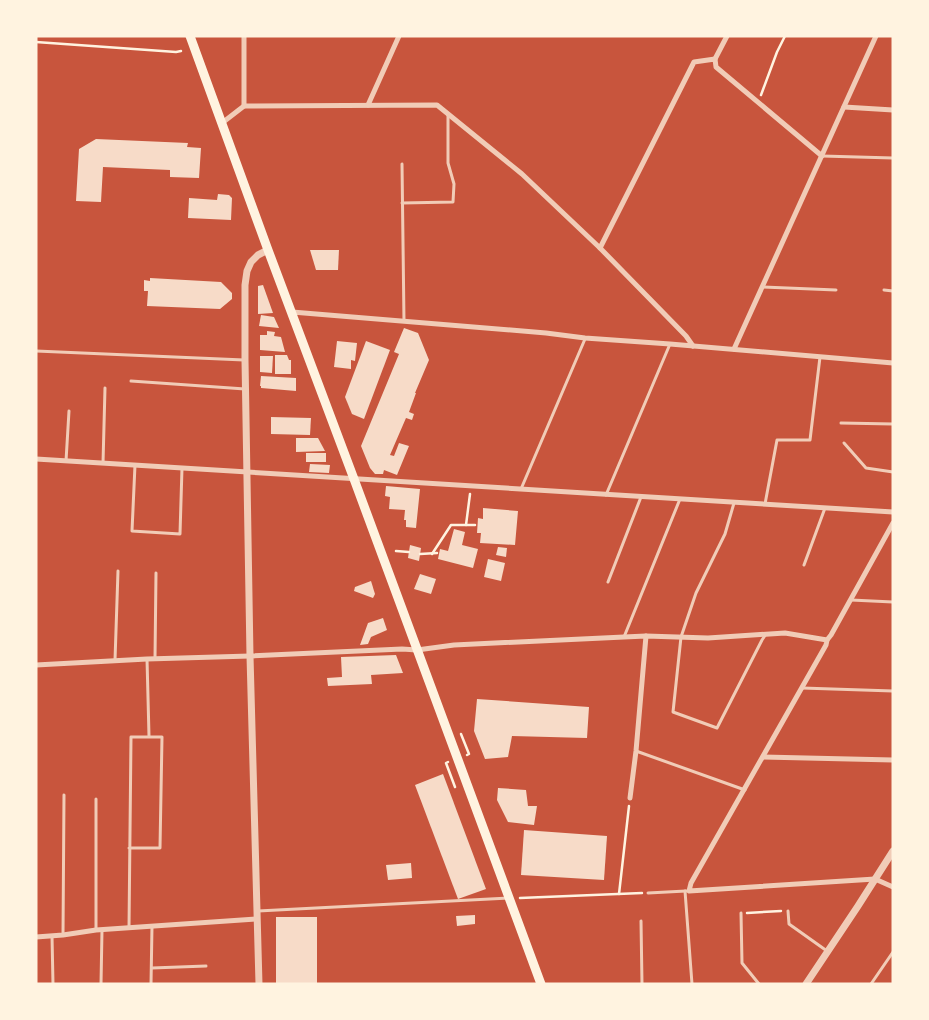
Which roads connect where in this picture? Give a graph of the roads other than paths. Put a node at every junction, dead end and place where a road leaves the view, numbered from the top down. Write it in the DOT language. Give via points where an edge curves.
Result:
graph roads {
  1 [pos="190,36"];
  2 [pos="244,36"];
  3 [pos="399,36"];
  4 [pos="727,36"];
  5 [pos="876,36"];
  6 [pos="715,60"];
  7 [pos="368,105"];
  8 [pos="244,106"];
  9 [pos="844,106"];
  10 [pos="893,110"];
  11 [pos="448,114"];
  12 [pos="222,123"];
  13 [pos="822,156"];
  14 [pos="893,158"];
  15 [pos="402,164"];
  16 [pos="402,203"];
  17 [pos="600,248"];
  18 [pos="268,250"];
  19 [pos="763,287"];
  20 [pos="836,290"];
  21 [pos="884,290"];
  22 [pos="893,290"];
  23 [pos="292,312"];
  24 [pos="404,321"];
  25 [pos="585,338"];
  26 [pos="670,344"];
  27 [pos="693,346"];
  28 [pos="734,349"];
  29 [pos="36,351"];
  30 [pos="820,357"];
  31 [pos="245,360"];
  32 [pos="893,363"];
  33 [pos="131,381"];
  34 [pos="105,388"];
  35 [pos="245,389"];
  36 [pos="69,411"];
  37 [pos="841,424"];
  38 [pos="893,424"];
  39 [pos="844,443"];
  40 [pos="36,459"];
  41 [pos="66,461"];
  42 [pos="103,463"];
  43 [pos="135,465"];
  44 [pos="182,468"];
  45 [pos="893,472"];
  46 [pos="247,473"];
  47 [pos="354,479"];
  48 [pos="521,490"];
  49 [pos="606,495"];
  50 [pos="640,497"];
  51 [pos="680,499"];
  52 [pos="734,502"];
  53 [pos="765,504"];
  54 [pos="826,508"];
  55 [pos="893,512"];
  56 [pos="893,523"];
  57 [pos="804,565"];
  58 [pos="118,571"];
  59 [pos="156,573"];
  60 [pos="608,582"];
  61 [pos="850,600"];
  62 [pos="893,602"];
  63 [pos="767,633"];
  64 [pos="646,636"];
  65 [pos="624,637"];
  66 [pos="680,637"];
  67 [pos="827,640"];
  68 [pos="417,650"];
  69 [pos="250,656"];
  70 [pos="147,658"];
  71 [pos="155,658"];
  72 [pos="115,660"];
  73 [pos="36,665"];
  74 [pos="801,688"];
  75 [pos="893,691"];
  76 [pos="149,736"];
  77 [pos="636,751"];
  78 [pos="763,757"];
  79 [pos="893,760"];
  80 [pos="745,790"];
  81 [pos="64,795"];
  82 [pos="630,798"];
  83 [pos="96,799"];
  84 [pos="130,848"];
  85 [pos="893,851"];
  86 [pos="875,879"];
  87 [pos="893,886"];
  88 [pos="687,891"];
  89 [pos="648,893"];
  90 [pos="509,898"];
  91 [pos="256,911"];
  92 [pos="788,911"];
  93 [pos="741,913"];
  94 [pos="257,919"];
  95 [pos="641,921"];
  96 [pos="152,926"];
  97 [pos="129,928"];
  98 [pos="99,930"];
  99 [pos="64,935"];
  100 [pos="52,936"];
  101 [pos="36,937"];
  102 [pos="828,952"];
  103 [pos="893,952"];
  104 [pos="206,966"];
  105 [pos="152,968"];
  106 [pos="53,984"];
  107 [pos="101,984"];
  108 [pos="151,984"];
  109 [pos="259,984"];
  110 [pos="541,984"];
  111 [pos="642,984"];
  112 [pos="692,984"];
  113 [pos="759,984"];
  114 [pos="806,984"];
  115 [pos="871,984"];
  1 -- 12 [label="main road"];
  2 -- 8 [label="street"];
  3 -- 7 [label="street"];
  4 -- 6 [label="street"];
  5 -- 9 [label="street"];
  6 -- 13 [label="street" via="716,67"];
  6 -- 17 [label="street" via="694,62"];
  7 -- 8 [label="street"];
  7 -- 11 [label="street" via="437,105"];
  8 -- 12 [label="street"];
  9 -- 10 [label="street"];
  9 -- 13 [label="street"];
  11 -- 16 [label="lane" via="448,163 454,184 453,202"];
  11 -- 17 [label="street" via="522,174"];
  12 -- 18 [label="main road"];
  13 -- 14 [label="lane"];
  13 -- 19 [label="street"];
  15 -- 16 [label="lane"];
  16 -- 24 [label="lane"];
  17 -- 27 [label="street"];
  18 -- 23 [label="main road"];
  18 -- 31 [label="street" via="251,262 247,271"];
  19 -- 20 [label="lane"];
  19 -- 28 [label="street"];
  21 -- 22 [label="lane"];
  23 -- 24 [label="street"];
  23 -- 47 [label="main road"];
  24 -- 25 [label="street"];
  25 -- 26 [label="street"];
  25 -- 48 [label="lane"];
  26 -- 27 [label="street"];
  26 -- 49 [label="lane"];
  27 -- 28 [label="street"];
  28 -- 30 [label="street"];
  29 -- 31 [label="lane"];
  30 -- 32 [label="street"];
  30 -- 53 [label="lane" via="810,440 777,440"];
  31 -- 35 [label="street"];
  33 -- 35 [label="lane"];
  34 -- 42 [label="lane"];
  35 -- 46 [label="street"];
  36 -- 41 [label="lane"];
  37 -- 38 [label="lane"];
  39 -- 45 [label="lane" via="866,468"];
  40 -- 41 [label="street"];
  41 -- 42 [label="street"];
  42 -- 43 [label="street"];
  43 -- 44 [label="street"];
  43 -- 44 [label="lane" via="132,531 180,534"];
  44 -- 46 [label="street"];
  46 -- 47 [label="street"];
  46 -- 69 [label="street"];
  47 -- 48 [label="street"];
  47 -- 68 [label="main road"];
  48 -- 49 [label="street"];
  49 -- 50 [label="street"];
  50 -- 51 [label="street"];
  50 -- 60 [label="lane"];
  51 -- 52 [label="street"];
  51 -- 65 [label="lane"];
  52 -- 53 [label="street"];
  52 -- 66 [label="lane" via="724,534 696,592"];
  53 -- 54 [label="street"];
  54 -- 55 [label="street"];
  54 -- 57 [label="lane"];
  56 -- 61 [label="street"];
  58 -- 72 [label="lane"];
  59 -- 71 [label="lane"];
  61 -- 62 [label="lane"];
  61 -- 67 [label="street"];
  63 -- 66 [label="street"];
  63 -- 66 [label="lane" via="718,728 673,712"];
  63 -- 67 [label="street"];
  64 -- 65 [label="street"];
  64 -- 66 [label="street"];
  64 -- 77 [label="street"];
  65 -- 68 [label="street"];
  67 -- 74 [label="street"];
  68 -- 69 [label="street" via="402,648"];
  68 -- 90 [label="main road"];
  69 -- 71 [label="street"];
  69 -- 91 [label="street"];
  70 -- 71 [label="street"];
  70 -- 72 [label="street"];
  70 -- 76 [label="lane"];
  72 -- 73 [label="street"];
  74 -- 75 [label="lane"];
  74 -- 78 [label="street"];
  76 -- 84 [label="lane" via="131,737"];
  76 -- 84 [label="lane" via="162,737 160,848"];
  77 -- 80 [label="lane"];
  77 -- 82 [label="street"];
  78 -- 79 [label="street"];
  78 -- 80 [label="street"];
  80 -- 88 [label="street"];
  81 -- 99 [label="lane"];
  83 -- 98 [label="lane"];
  84 -- 97 [label="lane"];
  85 -- 86 [label="street"];
  86 -- 87 [label="street"];
  86 -- 88 [label="street"];
  86 -- 102 [label="street"];
  88 -- 89 [label="lane"];
  88 -- 112 [label="lane"];
  90 -- 91 [label="lane"];
  90 -- 110 [label="main road"];
  91 -- 94 [label="street"];
  92 -- 102 [label="lane" via="789,924"];
  93 -- 113 [label="lane" via="742,963"];
  94 -- 96 [label="street"];
  94 -- 109 [label="street"];
  95 -- 111 [label="lane"];
  96 -- 97 [label="street"];
  96 -- 105 [label="lane"];
  97 -- 98 [label="street"];
  98 -- 99 [label="street"];
  98 -- 107 [label="lane"];
  99 -- 100 [label="street"];
  100 -- 101 [label="street"];
  100 -- 106 [label="lane"];
  102 -- 114 [label="street"];
  103 -- 115 [label="lane"];
  104 -- 105 [label="lane"];
  105 -- 108 [label="lane"];
}
